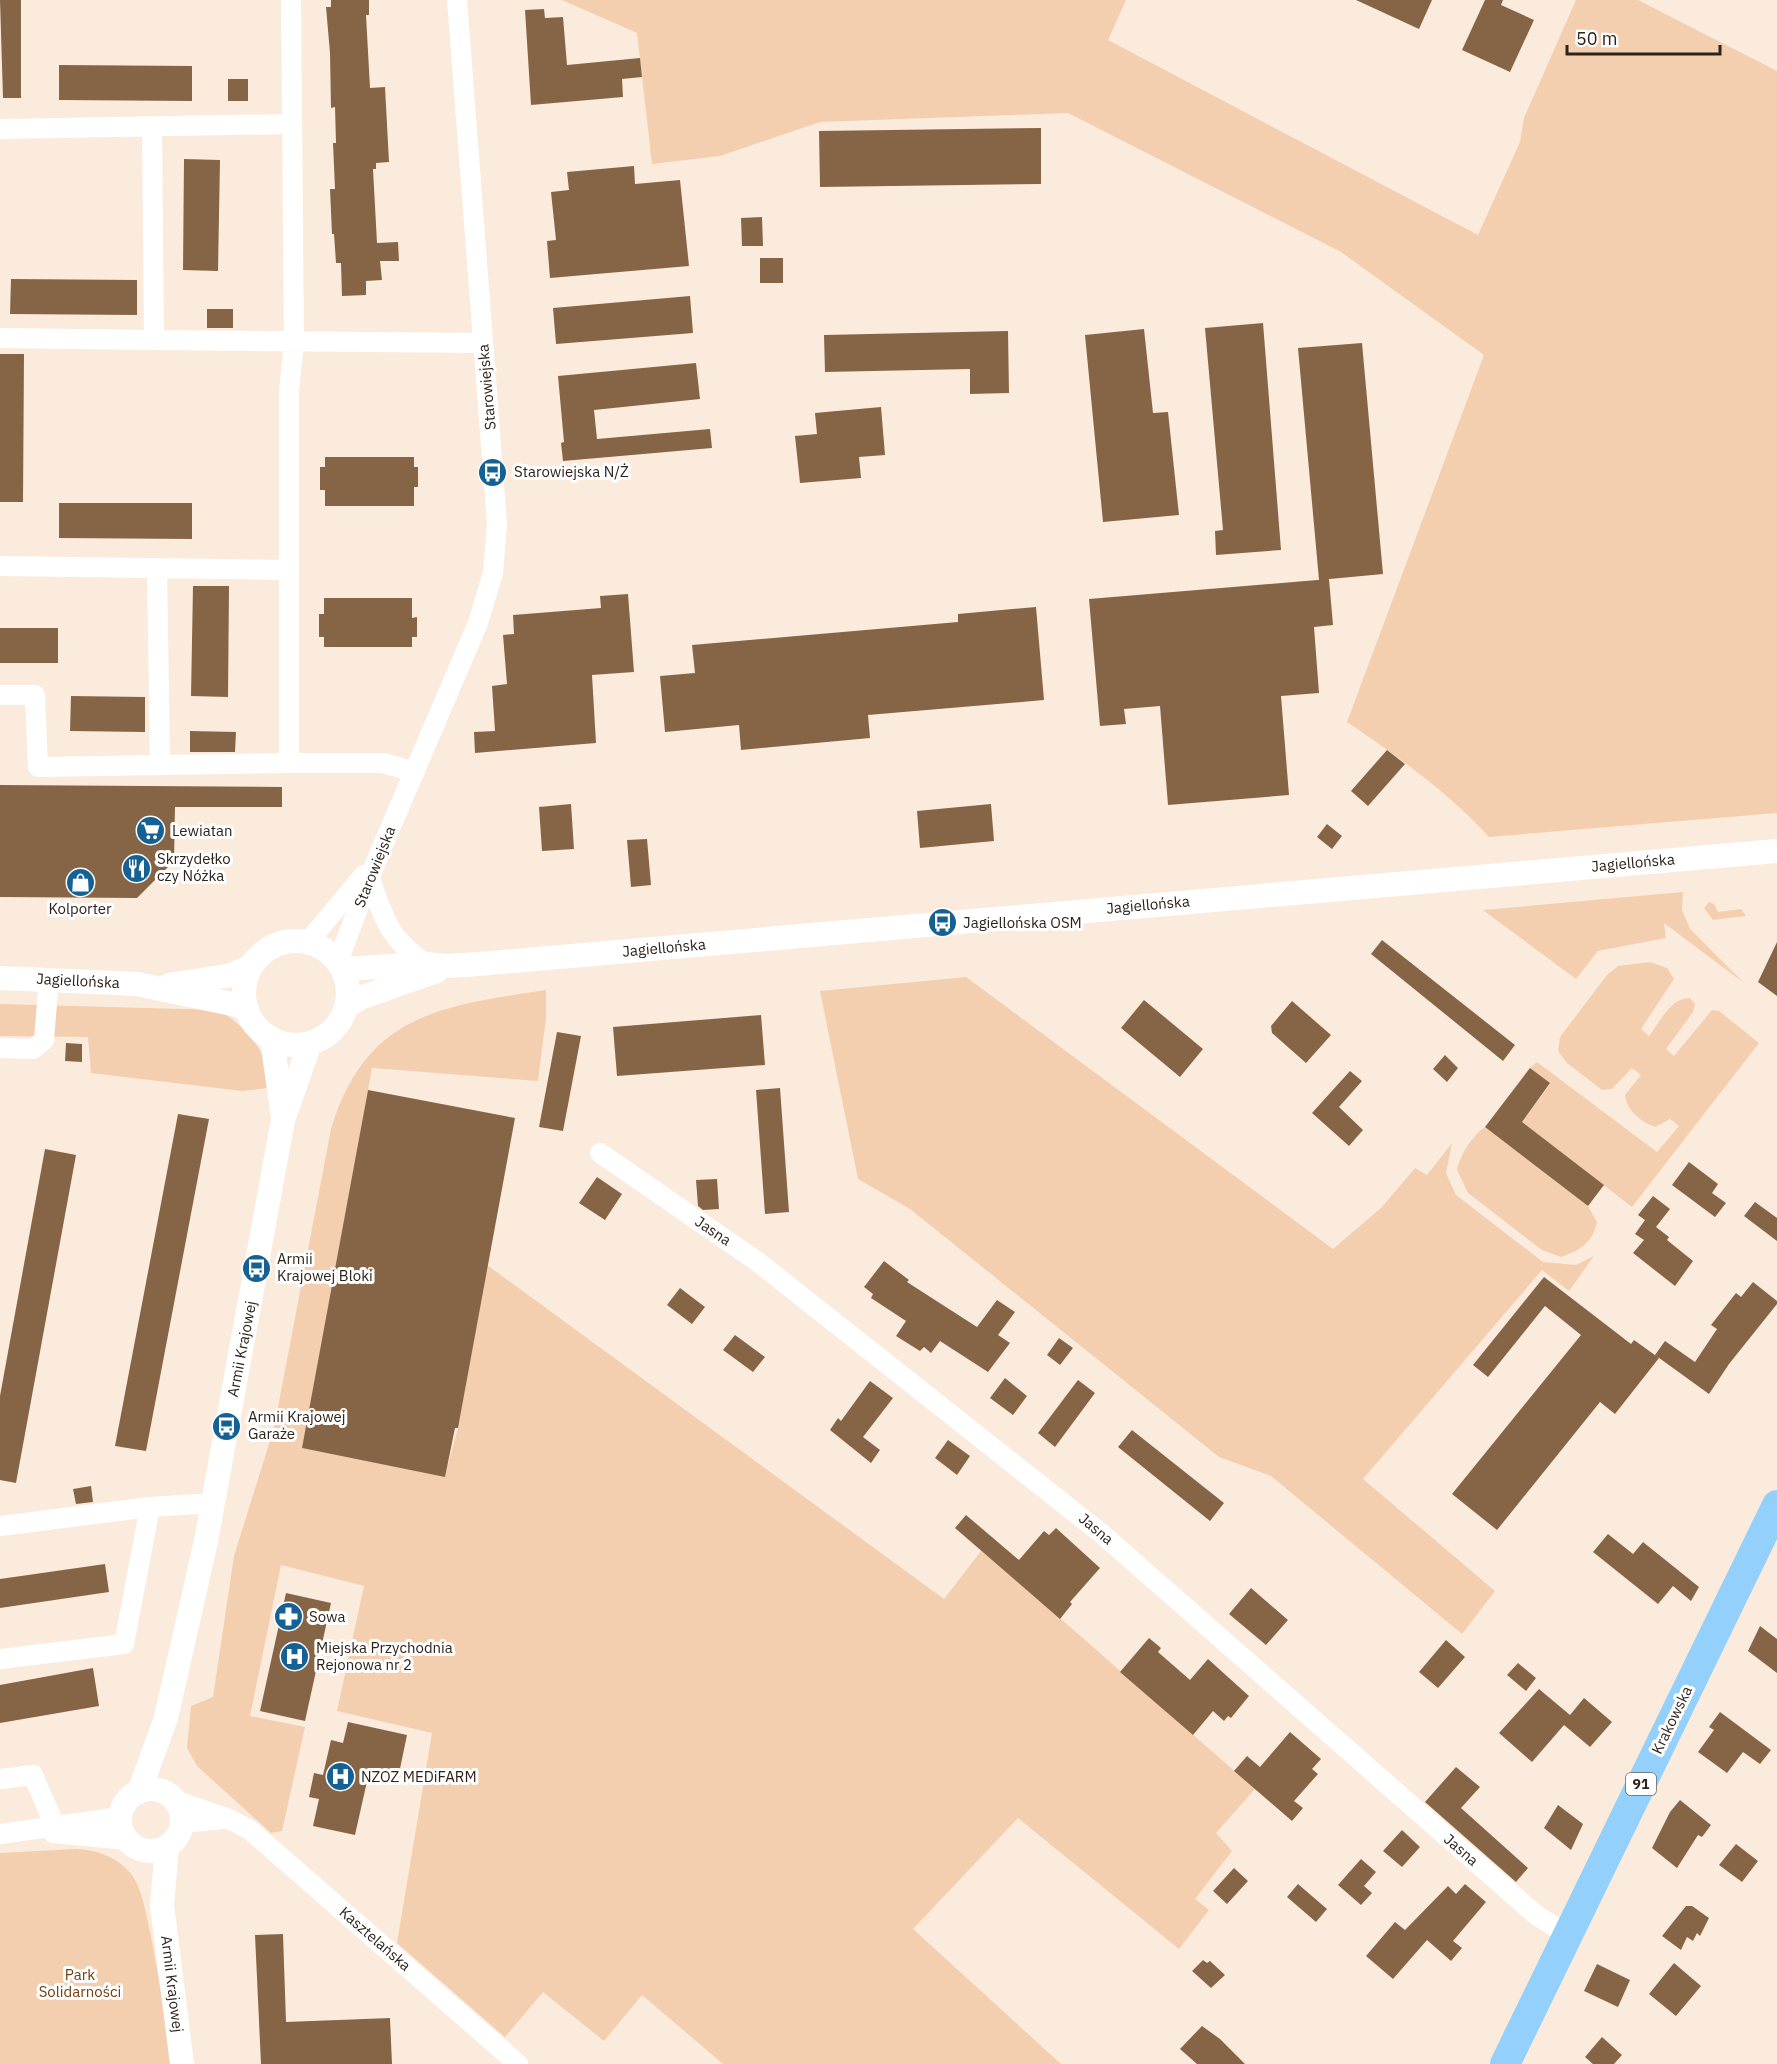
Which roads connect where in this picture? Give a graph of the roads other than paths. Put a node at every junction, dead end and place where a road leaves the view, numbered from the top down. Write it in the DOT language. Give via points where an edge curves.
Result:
graph roads {
  1 [pos="291,0"];
  2 [pos="457,0"];
  3 [pos="292,124"];
  4 [pos="152,126"];
  5 [pos="0,129"];
  6 [pos="0,338"];
  7 [pos="154,340"];
  8 [pos="294,342"];
  9 [pos="483,343"];
  10 [pos="0,566"];
  11 [pos="157,568"];
  12 [pos="289,570"];
  13 [pos="0,694"];
  14 [pos="289,763"];
  15 [pos="160,765"];
  16 [pos="415,772"];
  17 [pos="1777,850"];
  18 [pos="377,859"];
  19 [pos="370,879"];
  20 [pos="308,942"];
  21 [pos="341,965"];
  22 [pos="437,965"];
  23 [pos="251,966"];
  24 [pos="0,978"];
  25 [pos="49,979"];
  26 [pos="155,987"];
  27 [pos="347,1006"];
  28 [pos="246,1007"];
  29 [pos="272,1039"];
  30 [pos="310,1043"];
  31 [pos="0,1047"];
  32 [pos="283,1120"];
  33 [pos="600,1153"];
  34 [pos="213,1503"];
  35 [pos="1777,1505"];
  36 [pos="150,1507"];
  37 [pos="0,1526"];
  38 [pos="0,1659"];
  39 [pos="0,1779"];
  40 [pos="159,1795"];
  41 [pos="120,1816"];
  42 [pos="229,1819"];
  43 [pos="182,1823"];
  44 [pos="54,1824"];
  45 [pos="30,1831"];
  46 [pos="0,1834"];
  47 [pos="134,1845"];
  48 [pos="167,1847"];
  49 [pos="162,1905"];
  50 [pos="1568,1935"];
  51 [pos="182,2064"];
  52 [pos="518,2064"];
  53 [pos="1505,2064"];
  1 -- 3 [label="street"];
  2 -- 9 [label="street, Starowiejska"];
  3 -- 4 [label="street"];
  3 -- 8 [label="street"];
  4 -- 5 [label="street"];
  4 -- 7 [label="street"];
  6 -- 7 [label="street"];
  7 -- 8 [label="street"];
  8 -- 9 [label="street"];
  8 -- 12 [label="street" via="289,391"];
  9 -- 16 [label="street, Starowiejska" via="497,524 493,573 478,623"];
  10 -- 11 [label="street"];
  11 -- 12 [label="street"];
  11 -- 15 [label="street"];
  12 -- 14 [label="street"];
  13 -- 15 [label="street" via="35,695 38,767"];
  14 -- 15 [label="street"];
  14 -- 16 [label="street" via="383,763"];
  16 -- 18 [label="street, Starowiejska"];
  17 -- 22 [label="street, Jagiellońska"];
  18 -- 19 [label="street, Starowiejska"];
  18 -- 20 [label="street"];
  19 -- 21 [label="street, Starowiejska"];
  19 -- 22 [label="street" via="392,933 405,949"];
  20 -- 21 [label="street" via="320,946"];
  20 -- 23 [label="street" via="292,940 276,945"];
  21 -- 22 [label="street, Jagiellońska"];
  21 -- 27 [label="street" via="349,990"];
  22 -- 27 [label="street, Jagiellońska"];
  23 -- 26 [label="street, Jagiellońska" via="232,975"];
  23 -- 28 [label="street" via="244,993"];
  24 -- 25 [label="street, Jagiellońska"];
  25 -- 26 [label="street, Jagiellońska"];
  25 -- 31 [label="street" via="44,1040 33,1049"];
  26 -- 28 [label="street, Jagiellońska"];
  27 -- 30 [label="street" via="327,1036"];
  28 -- 29 [label="street" via="251,1020"];
  29 -- 30 [label="street" via="297,1045"];
  29 -- 32 [label="street, Armii Krajowej"];
  30 -- 32 [label="street, Armii Krajowej"];
  32 -- 34 [label="street, Armii Krajowej"];
  33 -- 50 [label="street, Jasna" via="758,1262 1010,1459 1102,1534 1536,1915"];
  34 -- 36 [label="street"];
  34 -- 40 [label="street, Armii Krajowej" via="166,1718"];
  35 -- 50 [label="main road, Krakowska / 91"];
  36 -- 37 [label="street"];
  36 -- 38 [label="street" via="124,1644"];
  39 -- 44 [label="street" via="33,1775"];
  40 -- 41 [label="street" via="126,1802"];
  40 -- 42 [label="street, Kasztelańska"];
  40 -- 43 [label="street" via="181,1814"];
  41 -- 44 [label="street"];
  41 -- 47 [label="street" via="120,1825"];
  42 -- 43 [label="street"];
  42 -- 52 [label="street, Kasztelańska" via="259,1838"];
  43 -- 48 [label="street" via="177,1837"];
  44 -- 45 [label="street"];
  45 -- 46 [label="street"];
  45 -- 47 [label="street"];
  47 -- 48 [label="street" via="153,1851"];
  47 -- 49 [label="street, Armii Krajowej"];
  48 -- 49 [label="street, Armii Krajowej"];
  49 -- 51 [label="street, Armii Krajowej"];
  50 -- 53 [label="main road, Krakowska / 91"];
}
